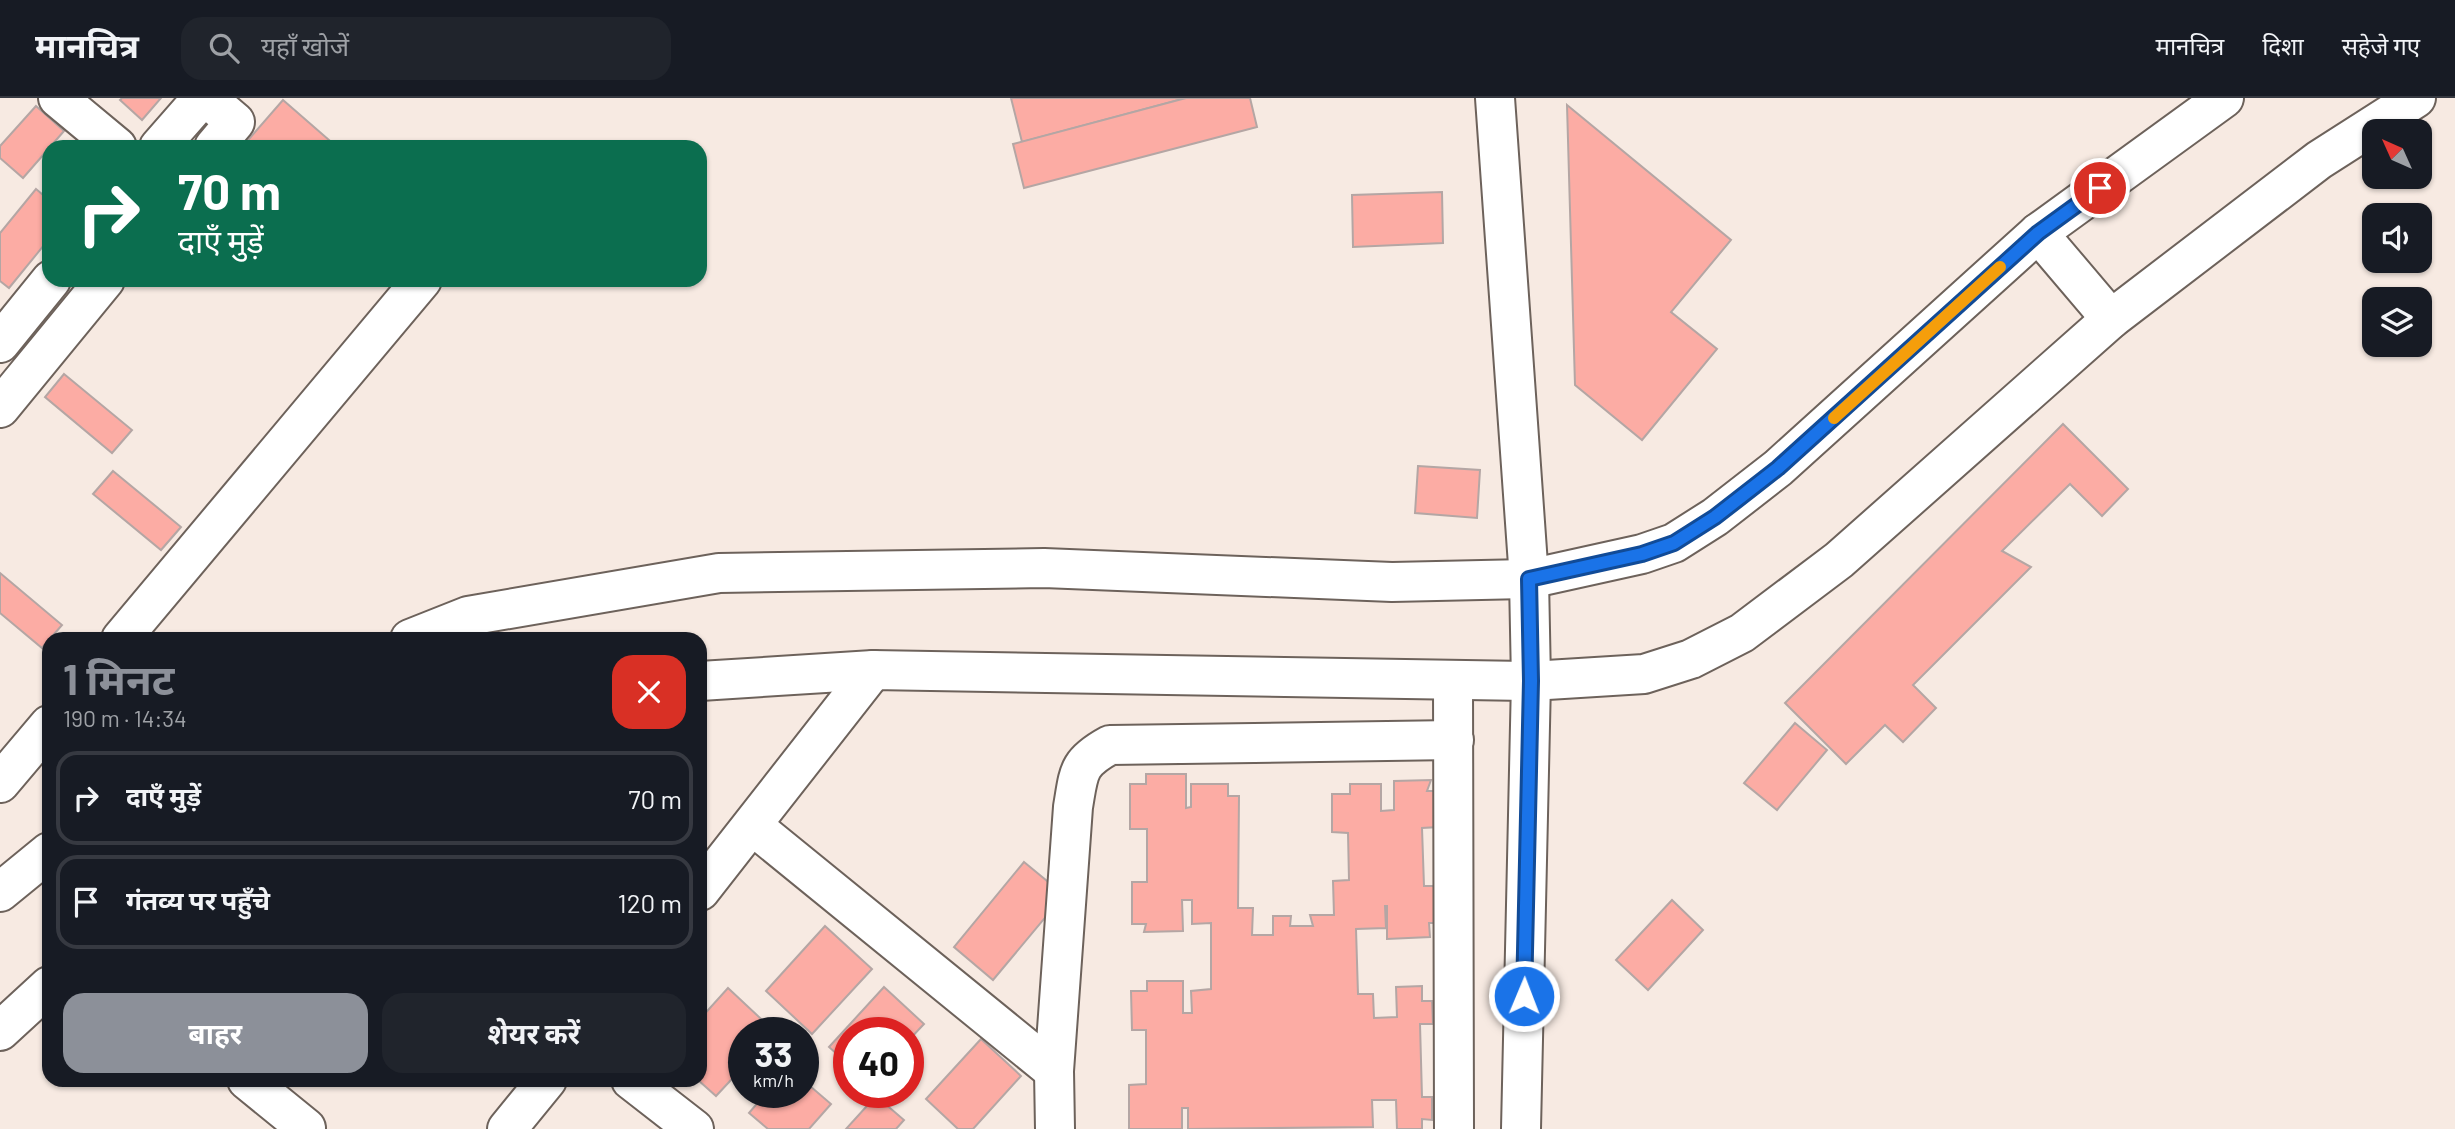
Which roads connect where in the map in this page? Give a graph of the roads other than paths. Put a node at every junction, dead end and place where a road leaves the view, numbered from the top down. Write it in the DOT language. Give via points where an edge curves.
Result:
graph roads {
  1 [pos="58,98"];
  2 [pos="204,98"];
  3 [pos="1495,98"];
  4 [pos="2224,98"];
  5 [pos="2416,98"];
  6 [pos="109,140"];
  7 [pos="165,140"];
  8 [pos="220,140"];
  9 [pos="2038,233"];
  10 [pos="45,287"];
  11 [pos="99,287"];
  12 [pos="416,287"];
  13 [pos="2111,319"];
  14 [pos="3,335"];
  15 [pos="0,408"];
  16 [pos="1529,579"];
  17 [pos="471,627"];
  18 [pos="127,632"];
  19 [pos="446,632"];
  20 [pos="873,670"];
  21 [pos="707,681"];
  22 [pos="1453,681"];
  23 [pos="1531,681"];
  24 [pos="42,733"];
  25 [pos="1454,740"];
  26 [pos="0,783"];
  27 [pos="753,826"];
  28 [pos="42,858"];
  29 [pos="707,882"];
  30 [pos="0,892"];
  31 [pos="42,992"];
  32 [pos="0,1031"];
  33 [pos="1054,1070"];
  34 [pos="256,1087"];
  35 [pos="541,1087"];
  36 [pos="640,1087"];
  37 [pos="306,1128"];
  38 [pos="507,1129"];
  39 [pos="694,1129"];
  40 [pos="1055,1129"];
  41 [pos="1454,1129"];
  42 [pos="1521,1129"];
  1 -- 6 [label="street"];
  2 -- 7 [label="street"];
  2 -- 8 [label="street" via="235,122"];
  3 -- 16 [label="street"];
  4 -- 9 [label="street"];
  5 -- 13 [label="street" via="2319,160"];
  9 -- 13 [label="street"];
  9 -- 16 [label="street" via="1778,468 1715,517 1653,551"];
  10 -- 14 [label="street"];
  11 -- 15 [label="street"];
  12 -- 18 [label="street"];
  13 -- 23 [label="street" via="1839,560 1742,633 1692,659 1644,674"];
  16 -- 17 [label="street" via="1392,582 1044,568 719,573"];
  16 -- 23 [label="street"];
  17 -- 19 [label="street"];
  20 -- 21 [label="street"];
  20 -- 22 [label="street"];
  20 -- 27 [label="street"];
  22 -- 23 [label="street"];
  22 -- 25 [label="street"];
  23 -- 42 [label="street"];
  24 -- 26 [label="street"];
  25 -- 33 [label="street" via="1110,745 1091,755 1080,769 1073,807"];
  25 -- 41 [label="street"];
  27 -- 29 [label="street"];
  27 -- 33 [label="street"];
  28 -- 30 [label="street"];
  31 -- 32 [label="street"];
  33 -- 40 [label="street"];
  34 -- 37 [label="street"];
  35 -- 38 [label="street"];
  36 -- 39 [label="street"];
}
